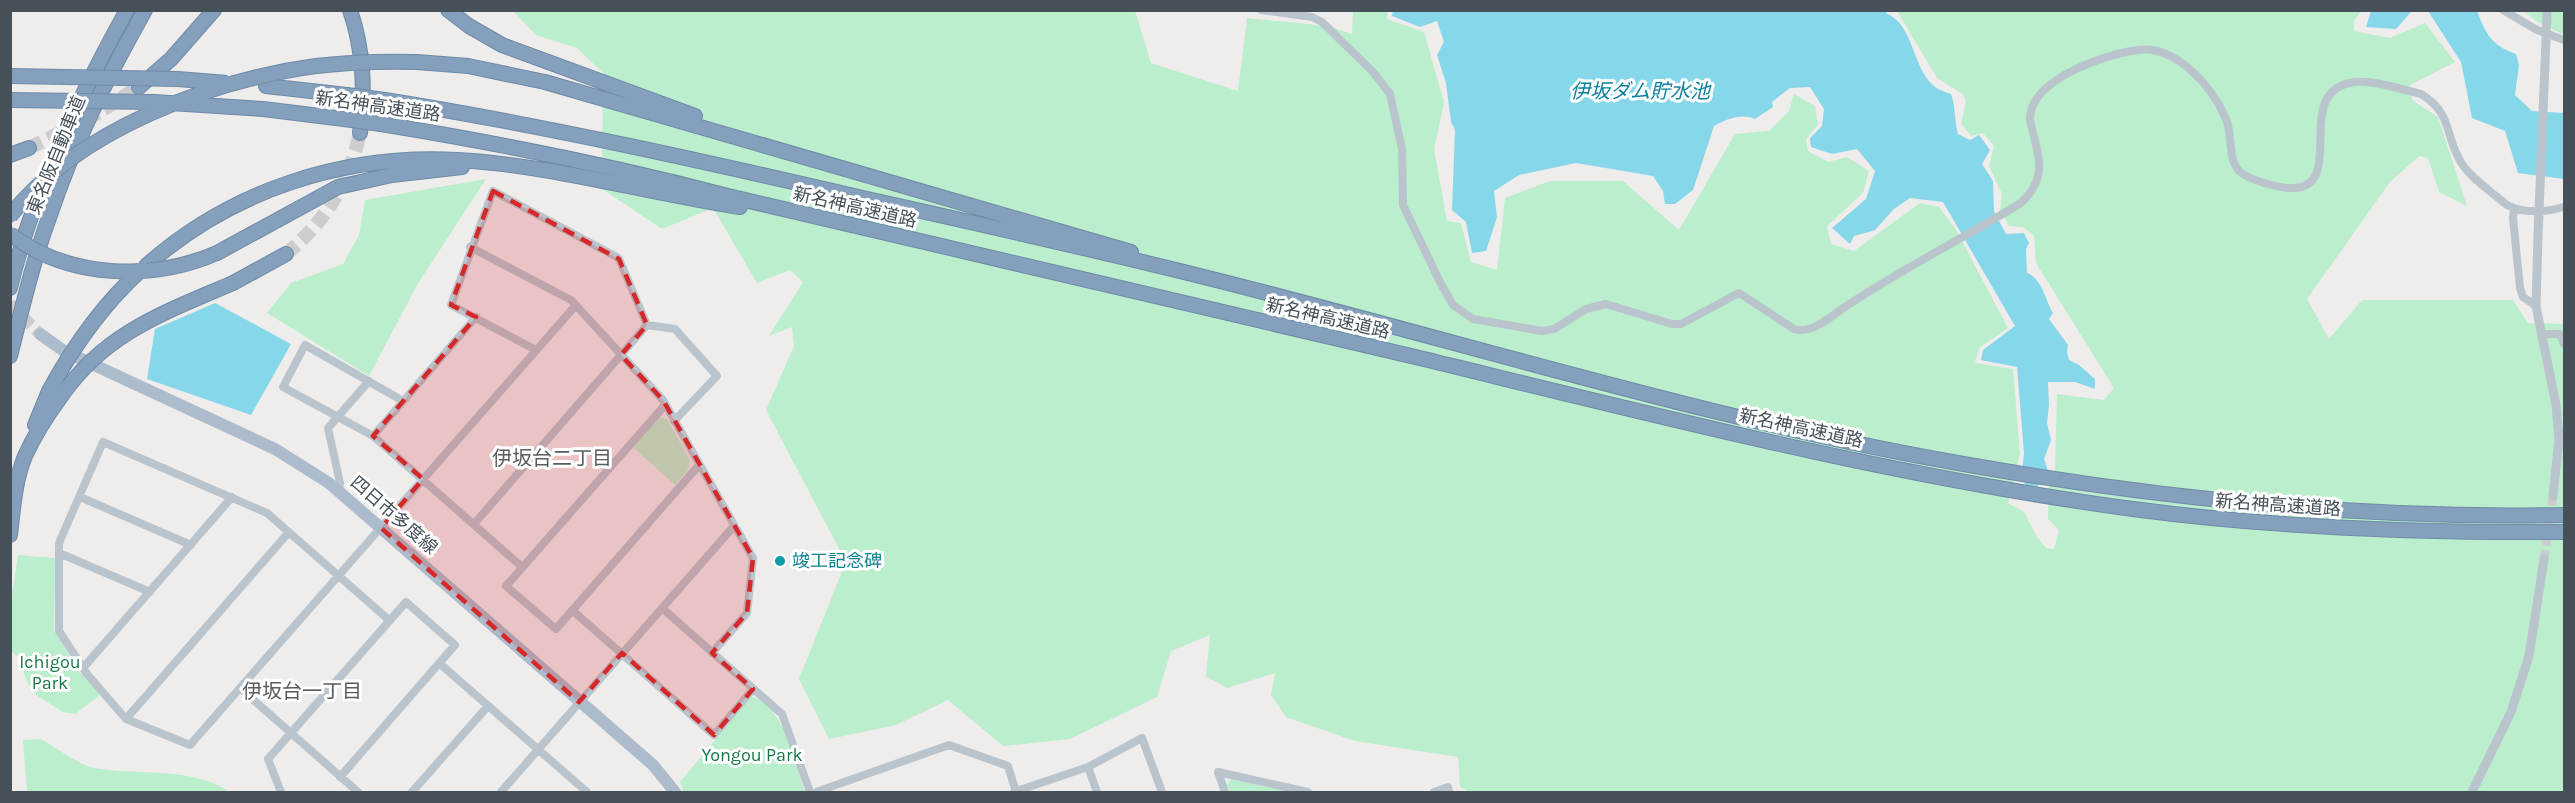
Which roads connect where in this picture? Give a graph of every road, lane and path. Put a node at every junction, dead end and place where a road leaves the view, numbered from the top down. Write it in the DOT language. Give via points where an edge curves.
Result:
graph roads {
  1 [pos="127,10"];
  2 [pos="145,10"];
  3 [pos="214,10"];
  4 [pos="350,10"];
  5 [pos="448,10"];
  6 [pos="1262,10"];
  7 [pos="2503,10"];
  8 [pos="2547,12"];
  9 [pos="2565,40"];
  10 [pos="10,76"];
  11 [pos="139,87"];
  12 [pos="10,100"];
  13 [pos="360,133"];
  14 [pos="29,148"];
  15 [pos="10,155"];
  16 [pos="831,163"];
  17 [pos="512,167"];
  18 [pos="2565,207"];
  19 [pos="2514,209"];
  20 [pos="807,215"];
  21 [pos="10,216"];
  22 [pos="10,234"];
  23 [pos="470,247"];
  24 [pos="286,254"];
  25 [pos="1204,277"];
  26 [pos="10,288"];
  27 [pos="576,305"];
  28 [pos="2536,306"];
  29 [pos="476,317"];
  30 [pos="647,324"];
  31 [pos="40,334"];
  32 [pos="2542,334"];
  33 [pos="2565,344"];
  34 [pos="536,350"];
  35 [pos="621,355"];
  36 [pos="10,356"];
  37 [pos="369,381"];
  38 [pos="55,393"];
  39 [pos="404,401"];
  40 [pos="665,405"];
  41 [pos="338,417"];
  42 [pos="674,421"];
  43 [pos="373,435"];
  44 [pos="699,465"];
  45 [pos="423,479"];
  46 [pos="339,491"];
  47 [pos="2553,496"];
  48 [pos="80,497"];
  49 [pos="232,497"];
  50 [pos="2565,515"];
  51 [pos="474,524"];
  52 [pos="734,526"];
  53 [pos="381,528"];
  54 [pos="289,532"];
  55 [pos="2565,532"];
  56 [pos="10,535"];
  57 [pos="191,545"];
  58 [pos="59,553"];
  59 [pos="2544,559"];
  60 [pos="522,567"];
  61 [pos="339,576"];
  62 [pos="150,592"];
  63 [pos="662,608"];
  64 [pos="572,610"];
  65 [pos="389,620"];
  66 [pos="622,653"];
  67 [pos="712,653"];
  68 [pos="439,663"];
  69 [pos="83,668"];
  70 [pos="240,688"];
  71 [pos="753,689"];
  72 [pos="579,702"];
  73 [pos="488,706"];
  74 [pos="126,719"];
  75 [pos="291,734"];
  76 [pos="538,750"];
  77 [pos="1088,767"];
  78 [pos="340,777"];
  79 [pos="281,792"];
  80 [pos="358,792"];
  81 [pos="412,792"];
  82 [pos="501,792"];
  83 [pos="587,792"];
  84 [pos="675,792"];
  85 [pos="810,792"];
  86 [pos="816,792"];
  87 [pos="1015,792"];
  88 [pos="1097,792"];
  89 [pos="1162,792"];
  90 [pos="1225,792"];
  91 [pos="1308,792"];
  92 [pos="1434,792"];
  93 [pos="1449,792"];
  94 [pos="2472,792"];
  1 -- 26 [label="highway, 東名阪自動車道" via="94,70 61,144 33,213"];
  2 -- 36 [label="highway, 東名阪自動車道" via="110,72 54,204"];
  3 -- 11 [label="highway" via="171,59"];
  4 -- 13 [label="highway" via="363,72"];
  5 -- 16 [label="highway" via="502,45"];
  6 -- 19 [label="street" via="1322,22 1388,90 1402,149 1403,205 1453,305 1473,319 1548,331 1586,309 1606,304 1681,324 1739,293 1802,332 1821,323 2027,197 2039,177 2030,119 2035,102 2056,79 2131,51 2154,49 2178,60 2209,92 2226,119 2235,163 2244,175 2285,189 2311,183 2320,161 2320,122 2325,103 2344,85 2369,83 2428,98 2442,112 2463,164"];
  7 -- 9 [label="street" via="2537,30"];
  8 -- 28 [label="street, bridge"];
  10 -- 25 [label="highway, 新名神高速道路, bridge" via="177,79 266,86 466,113 630,146"];
  12 -- 20 [label="highway, 新名神高速道路, bridge" via="263,109 381,124 553,154"];
  14 -- 15 [label="highway"];
  16 -- 21 [label="highway, bridge" via="545,82 468,66 378,62 317,66 257,77 197,96 87,148 35,189"];
  16 -- 25 [label="highway" via="1126,250"];
  17 -- 20 [label="highway"];
  17 -- 22 [label="highway, bridge" via="471,166 364,180 319,196 217,253 146,272 98,270 51,257"];
  17 -- 38 [label="highway, bridge" via="459,160 409,160 328,171 270,189 228,209 174,242 110,301 81,338"];
  18 -- 19 [label="street" via="2550,211"];
  19 -- 28 [label="street" via="2520,288 2523,297"];
  20 -- 55 [label="highway, 新名神高速道路" via="1679,421 1967,482 2210,518 2414,531"];
  23 -- 27 [label="street"];
  23 -- 29 [label="street" via="451,305"];
  23 -- 30 [label="street" via="493,191 619,259"];
  24 -- 38 [label="highway, bridge" via="122,335"];
  25 -- 50 [label="highway, 新名神高速道路" via="1685,403 1971,466 2321,510"];
  27 -- 34 [label="street"];
  27 -- 35 [label="street"];
  28 -- 32 [label="street"];
  29 -- 34 [label="street"];
  29 -- 39 [label="street"];
  30 -- 35 [label="street"];
  30 -- 42 [label="street" via="675,329 717,376"];
  31 -- 46 [label="main road, 四日市多度線" via="64,351 275,449"];
  32 -- 33 [label="street" via="2560,334"];
  32 -- 47 [label="street" via="2559,439"];
  34 -- 45 [label="street"];
  35 -- 40 [label="street"];
  35 -- 51 [label="street"];
  37 -- 39 [label="street"];
  37 -- 41 [label="street"];
  37 -- 41 [label="street" via="305,345 284,387"];
  38 -- 56 [label="highway" via="39,412 18,483"];
  39 -- 43 [label="street"];
  40 -- 42 [label="street"];
  40 -- 60 [label="street"];
  41 -- 43 [label="street"];
  41 -- 46 [label="street" via="328,428"];
  42 -- 44 [label="street"];
  43 -- 45 [label="street"];
  44 -- 52 [label="street"];
  44 -- 64 [label="street"];
  45 -- 51 [label="street"];
  45 -- 53 [label="street"];
  46 -- 53 [label="main road, 四日市多度線"];
  48 -- 49 [label="street" via="103,442"];
  48 -- 57 [label="street"];
  48 -- 58 [label="street" via="59,543"];
  49 -- 54 [label="street" via="267,513"];
  49 -- 57 [label="street"];
  51 -- 60 [label="street"];
  52 -- 63 [label="street"];
  52 -- 67 [label="street" via="753,558 747,613"];
  53 -- 61 [label="street"];
  53 -- 72 [label="main road, 四日市多度線"];
  54 -- 61 [label="street"];
  54 -- 74 [label="street"];
  57 -- 62 [label="street"];
  58 -- 62 [label="street"];
  58 -- 69 [label="street" via="58,631"];
  59 -- 94 [label="street" via="2529,656 2511,712"];
  60 -- 64 [label="street" via="506,586 556,628"];
  61 -- 65 [label="street"];
  61 -- 70 [label="street"];
  62 -- 69 [label="street"];
  63 -- 66 [label="street"];
  63 -- 67 [label="street"];
  64 -- 66 [label="street"];
  65 -- 68 [label="street" via="406,602 454,645"];
  65 -- 75 [label="street"];
  66 -- 71 [label="street" via="714,735"];
  66 -- 72 [label="street"];
  67 -- 71 [label="street"];
  68 -- 73 [label="street"];
  68 -- 78 [label="street"];
  69 -- 74 [label="street"];
  70 -- 74 [label="street" via="190,745"];
  70 -- 75 [label="street"];
  71 -- 85 [label="street" via="782,714"];
  72 -- 76 [label="street"];
  72 -- 84 [label="main road, 四日市多度線" via="653,765"];
  73 -- 76 [label="street"];
  73 -- 81 [label="street"];
  75 -- 78 [label="street"];
  75 -- 79 [label="street" via="268,759"];
  76 -- 82 [label="street"];
  76 -- 83 [label="street"];
  77 -- 87 [label="street"];
  77 -- 88 [label="street"];
  77 -- 89 [label="street" via="1142,738"];
  78 -- 80 [label="street"];
  86 -- 87 [label="street" via="949,745 1008,766"];
  90 -- 91 [label="street" via="1218,772"];
  92 -- 93 [label="street" via="1448,787"];
}
